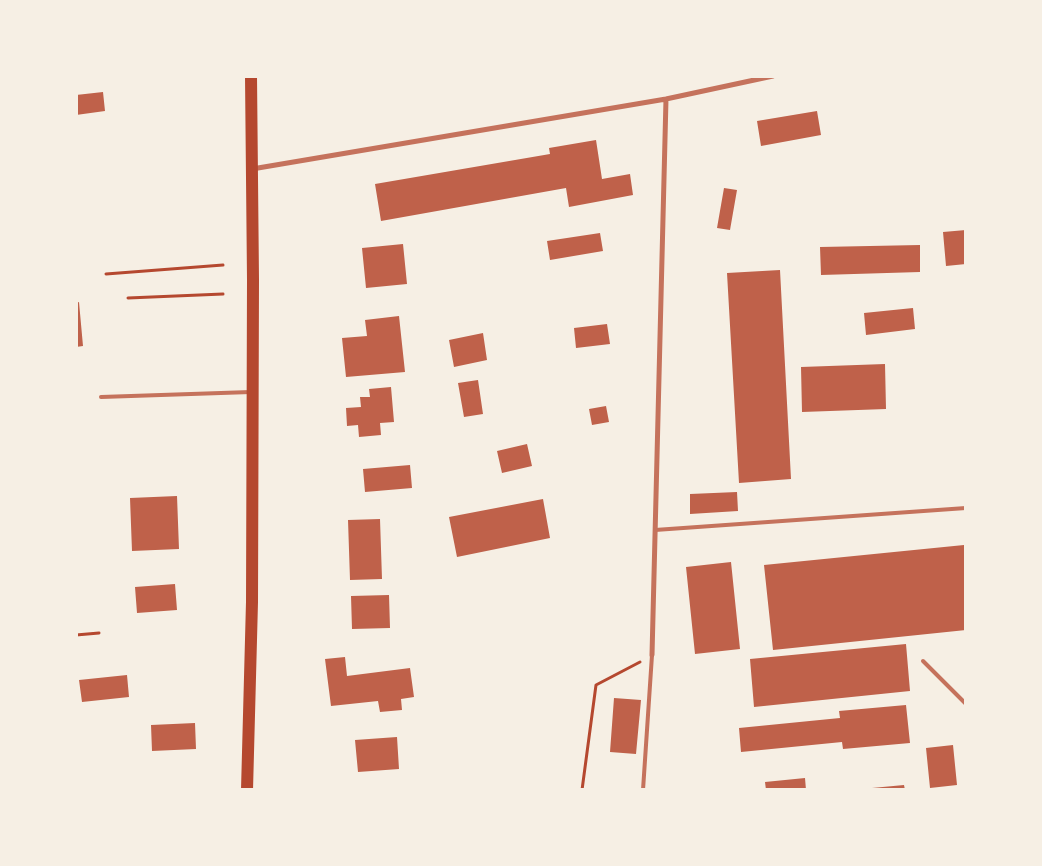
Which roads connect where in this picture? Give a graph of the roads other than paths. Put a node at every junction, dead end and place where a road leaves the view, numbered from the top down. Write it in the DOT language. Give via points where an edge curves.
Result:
graph roads {
  1 [pos="251,76"];
  2 [pos="773,76"];
  3 [pos="934,76"];
  4 [pos="938,76"];
  5 [pos="666,99"];
  6 [pos="252,169"];
  7 [pos="253,392"];
  8 [pos="101,397"];
  9 [pos="966,508"];
  10 [pos="655,530"];
  11 [pos="652,655"];
  12 [pos="923,661"];
  13 [pos="966,704"];
  14 [pos="247,790"];
  15 [pos="644,790"];
  1 -- 6 [label="main road"];
  2 -- 5 [label="street"];
  3 -- 4 [label="lane"];
  5 -- 6 [label="street"];
  5 -- 10 [label="street"];
  6 -- 7 [label="main road"];
  7 -- 8 [label="lane"];
  7 -- 14 [label="main road"];
  9 -- 10 [label="lane"];
  10 -- 11 [label="street"];
  11 -- 15 [label="lane"];
  12 -- 13 [label="lane"];
}
